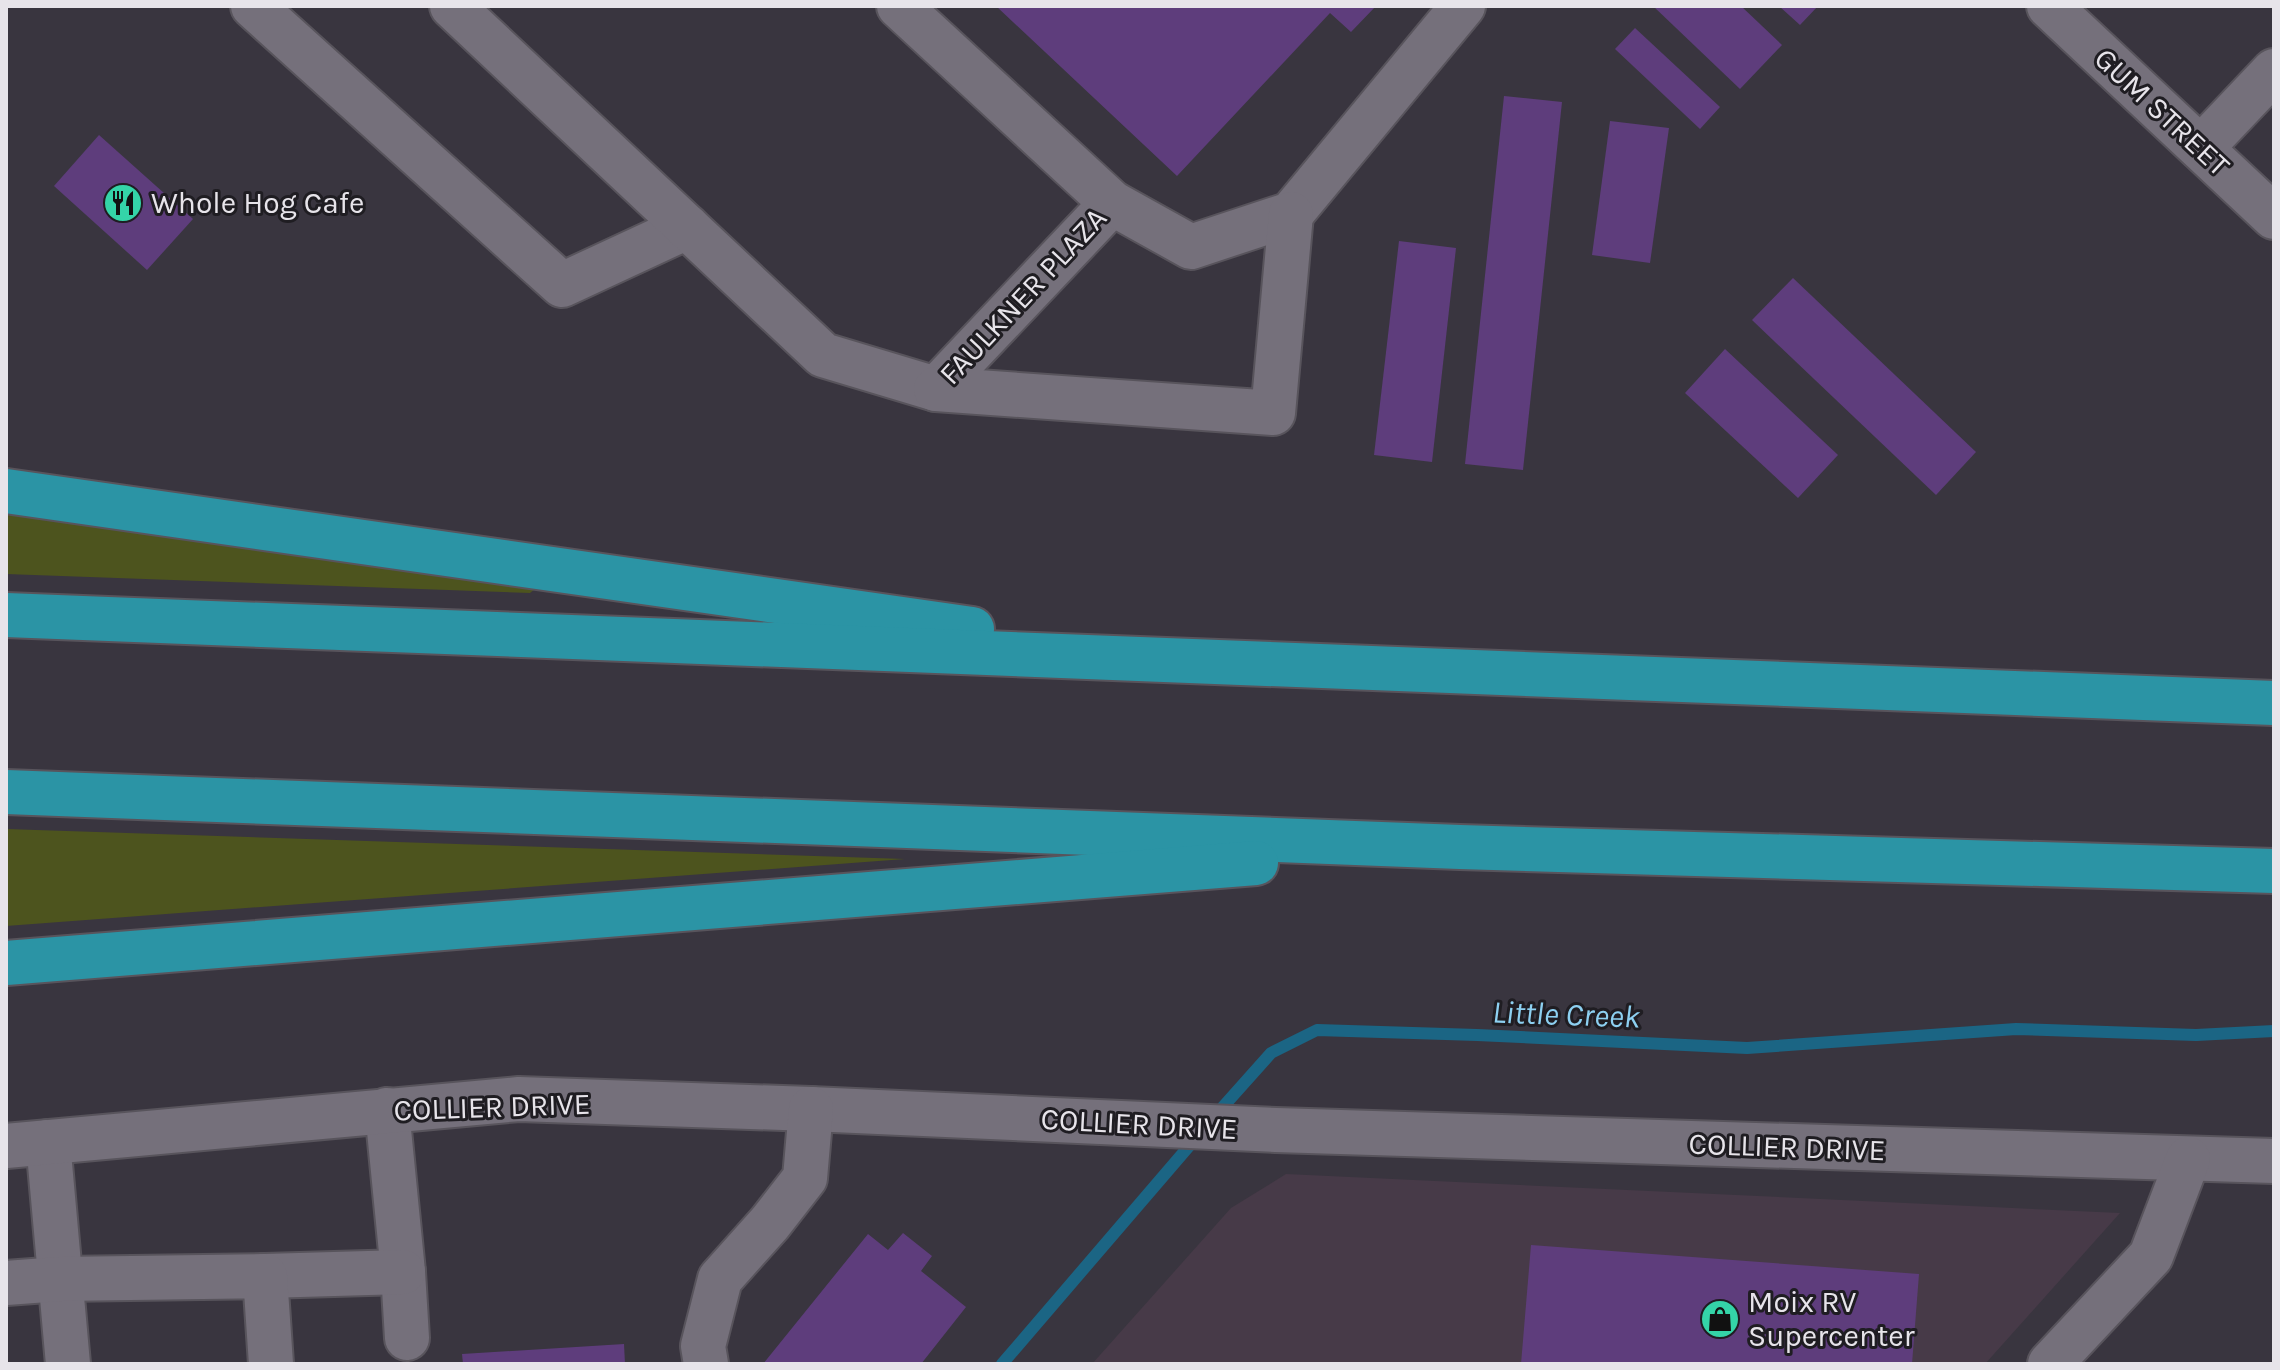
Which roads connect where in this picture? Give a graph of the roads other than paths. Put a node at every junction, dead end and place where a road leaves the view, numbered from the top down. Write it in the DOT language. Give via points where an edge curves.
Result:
graph roads {
  1 [pos="253,6"];
  2 [pos="452,6"];
  3 [pos="899,6"];
  4 [pos="1463,6"];
  5 [pos="2049,6"];
  6 [pos="2274,71"];
  7 [pos="2201,148"];
  8 [pos="1112,203"];
  9 [pos="1291,214"];
  10 [pos="2274,217"];
  11 [pos="687,227"];
  12 [pos="936,389"];
  13 [pos="6,491"];
  14 [pos="6,615"];
  15 [pos="1212,663"];
  16 [pos="2274,703"];
  17 [pos="6,792"];
  18 [pos="1460,847"];
  19 [pos="2274,871"];
  20 [pos="6,963"];
  21 [pos="811,1109"];
  22 [pos="387,1110"];
  23 [pos="27,1144"];
  24 [pos="2188,1159"];
  25 [pos="2274,1161"];
  26 [pos="403,1272"];
  27 [pos="265,1276"];
  28 [pos="60,1279"];
  29 [pos="6,1283"];
  30 [pos="407,1338"];
  31 [pos="68,1364"];
  32 [pos="271,1364"];
  33 [pos="706,1364"];
  34 [pos="2050,1364"];
  1 -- 11 [label="street" via="562,285"];
  2 -- 11 [label="street, FAULKNER PLAZA"];
  3 -- 8 [label="street, FAULKNER PLAZA"];
  4 -- 9 [label="street"];
  5 -- 7 [label="street, GUM STREET"];
  6 -- 7 [label="street"];
  7 -- 10 [label="street, GUM STREET"];
  8 -- 9 [label="street" via="1191,247"];
  8 -- 12 [label="street, FAULKNER PLAZA"];
  9 -- 12 [label="street" via="1273,413"];
  11 -- 12 [label="street, FAULKNER PLAZA" via="823,355"];
  13 -- 15 [label="highway"];
  14 -- 15 [label="highway"];
  15 -- 16 [label="highway"];
  17 -- 18 [label="highway"];
  18 -- 19 [label="highway"];
  18 -- 20 [label="highway"];
  21 -- 22 [label="street, COLLIER DRIVE" via="519,1099"];
  21 -- 24 [label="street, COLLIER DRIVE" via="1276,1130"];
  21 -- 33 [label="street" via="805,1178 720,1279 703,1346"];
  22 -- 23 [label="street, COLLIER DRIVE"];
  22 -- 26 [label="street"];
  23 -- 28 [label="street"];
  24 -- 25 [label="street, COLLIER DRIVE"];
  24 -- 34 [label="street" via="2151,1256"];
  26 -- 27 [label="street"];
  26 -- 30 [label="street"];
  27 -- 28 [label="street"];
  27 -- 32 [label="street"];
  28 -- 29 [label="street"];
  28 -- 31 [label="street"];
}
